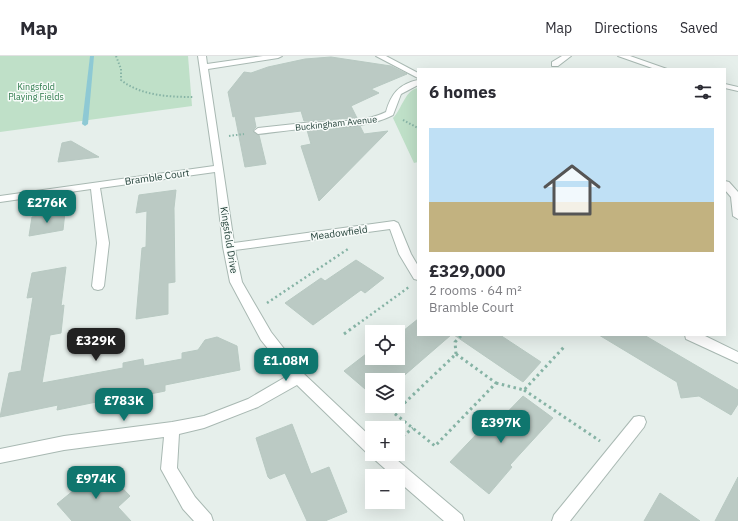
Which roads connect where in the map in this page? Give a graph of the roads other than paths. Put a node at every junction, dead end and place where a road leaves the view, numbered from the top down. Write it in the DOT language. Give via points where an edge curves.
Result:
graph roads {
  1 [pos="202,56"];
  2 [pos="278,56"];
  3 [pos="380,56"];
  4 [pos="567,56"];
  5 [pos="622,56"];
  6 [pos="555,64"];
  7 [pos="204,67"];
  8 [pos="660,68"];
  9 [pos="417,75"];
  10 [pos="417,82"];
  11 [pos="726,86"];
  12 [pos="738,89"];
  13 [pos="258,132"];
  14 [pos="219,168"];
  15 [pos="95,185"];
  16 [pos="726,185"];
  17 [pos="0,199"];
  18 [pos="738,216"];
  19 [pos="229,247"];
  20 [pos="417,274"];
  21 [pos="98,286"];
  22 [pos="693,336"];
  23 [pos="738,358"];
  24 [pos="298,377"];
  25 [pos="639,422"];
  26 [pos="172,429"];
  27 [pos="365,441"];
  28 [pos="0,456"];
  29 [pos="387,461"];
  30 [pos="205,521"];
  31 [pos="456,521"];
  32 [pos="560,521"];
  1 -- 7 [label="street, Kingsfold Drive"];
  2 -- 7 [label="street"];
  3 -- 9 [label="street"];
  4 -- 6 [label="street"];
  5 -- 8 [label="street"];
  7 -- 14 [label="street, Kingsfold Drive"];
  10 -- 13 [label="street, Buckingham Avenue" via="398,91 390,113 380,119"];
  11 -- 12 [label="street"];
  14 -- 15 [label="street, Bramble Court"];
  14 -- 19 [label="street, Kingsfold Drive"];
  15 -- 17 [label="street, Bramble Court"];
  15 -- 21 [label="street" via="103,243"];
  16 -- 18 [label="street" via="736,196"];
  19 -- 20 [label="street, Meadowfield" via="394,225 405,254"];
  19 -- 24 [label="street, Kingsfold Drive" via="236,282 266,336"];
  22 -- 23 [label="street"];
  24 -- 26 [label="street" via="253,403 204,422"];
  24 -- 27 [label="street, Kingsfold Drive"];
  25 -- 32 [label="street"];
  26 -- 28 [label="street" via="64,443"];
  26 -- 30 [label="street" via="169,470 189,504"];
  29 -- 31 [label="street"];
}
